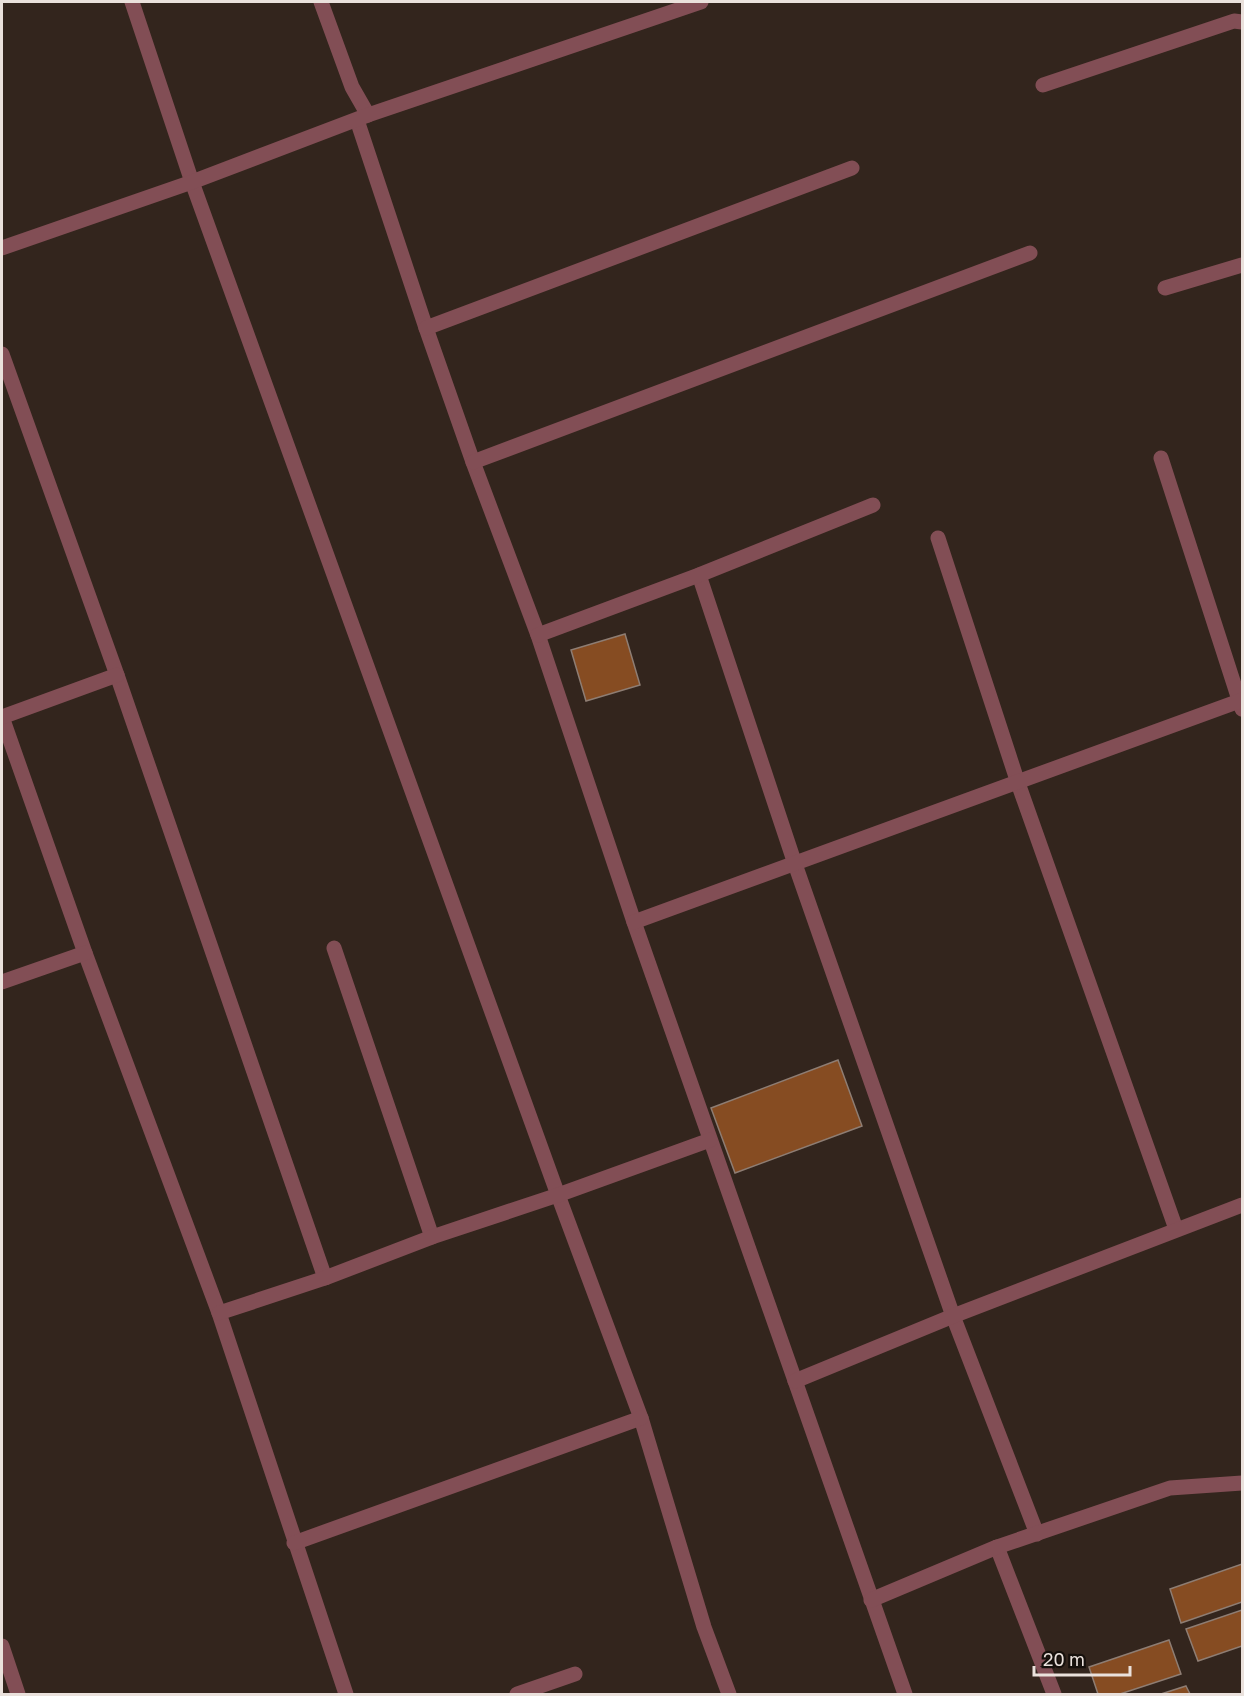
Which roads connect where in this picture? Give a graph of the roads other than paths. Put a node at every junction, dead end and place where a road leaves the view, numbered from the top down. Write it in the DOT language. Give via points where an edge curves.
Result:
graph roads {
  1 [pos="132,2"];
  2 [pos="321,2"];
  3 [pos="701,2"];
  4 [pos="662,8"];
  5 [pos="1242,22"];
  6 [pos="1043,85"];
  7 [pos="363,118"];
  8 [pos="852,168"];
  9 [pos="192,182"];
  10 [pos="2,248"];
  11 [pos="1030,253"];
  12 [pos="1242,265"];
  13 [pos="1165,288"];
  14 [pos="426,328"];
  15 [pos="2,354"];
  16 [pos="1161,458"];
  17 [pos="473,462"];
  18 [pos="873,505"];
  19 [pos="938,538"];
  20 [pos="699,574"];
  21 [pos="538,635"];
  22 [pos="117,675"];
  23 [pos="1242,703"];
  24 [pos="2,717"];
  25 [pos="1018,783"];
  26 [pos="795,864"];
  27 [pos="634,922"];
  28 [pos="334,948"];
  29 [pos="85,953"];
  30 [pos="2,982"];
  31 [pos="710,1140"];
  32 [pos="558,1195"];
  33 [pos="1242,1204"];
  34 [pos="1176,1229"];
  35 [pos="432,1237"];
  36 [pos="324,1278"];
  37 [pos="219,1313"];
  38 [pos="953,1316"];
  39 [pos="795,1381"];
  40 [pos="641,1418"];
  41 [pos="1242,1483"];
  42 [pos="1037,1534"];
  43 [pos="294,1543"];
  44 [pos="997,1547"];
  45 [pos="871,1600"];
  46 [pos="2,1646"];
  47 [pos="575,1674"];
  48 [pos="18,1695"];
  49 [pos="346,1695"];
  50 [pos="517,1695"];
  51 [pos="729,1695"];
  52 [pos="906,1695"];
  53 [pos="1054,1695"];
  1 -- 9 [label="street"];
  2 -- 7 [label="street"];
  3 -- 4 [label="street"];
  4 -- 7 [label="street"];
  5 -- 6 [label="street" via="1234,21"];
  7 -- 9 [label="street"];
  7 -- 14 [label="street"];
  8 -- 14 [label="street"];
  9 -- 10 [label="street"];
  9 -- 32 [label="street"];
  11 -- 17 [label="street"];
  12 -- 13 [label="street"];
  14 -- 17 [label="street"];
  15 -- 22 [label="street"];
  16 -- 23 [label="street"];
  17 -- 21 [label="street"];
  18 -- 20 [label="street"];
  19 -- 25 [label="street"];
  20 -- 21 [label="street"];
  20 -- 26 [label="street"];
  21 -- 27 [label="street"];
  22 -- 24 [label="street"];
  22 -- 36 [label="street"];
  23 -- 25 [label="street"];
  24 -- 29 [label="street"];
  25 -- 26 [label="street"];
  25 -- 34 [label="street"];
  26 -- 27 [label="street"];
  26 -- 38 [label="street"];
  27 -- 31 [label="street"];
  28 -- 35 [label="street"];
  29 -- 30 [label="street"];
  29 -- 37 [label="street"];
  31 -- 32 [label="street"];
  31 -- 39 [label="street"];
  32 -- 35 [label="street"];
  32 -- 40 [label="street"];
  33 -- 34 [label="street"];
  34 -- 38 [label="street"];
  35 -- 36 [label="street"];
  36 -- 37 [label="street"];
  37 -- 43 [label="street"];
  38 -- 39 [label="street"];
  38 -- 42 [label="street"];
  39 -- 45 [label="street"];
  40 -- 43 [label="street"];
  40 -- 51 [label="street" via="704,1627"];
  41 -- 42 [label="street" via="1170,1488"];
  42 -- 44 [label="street"];
  43 -- 49 [label="street"];
  44 -- 45 [label="street"];
  44 -- 53 [label="street"];
  45 -- 52 [label="street"];
  46 -- 48 [label="street"];
  47 -- 50 [label="street"];
}
